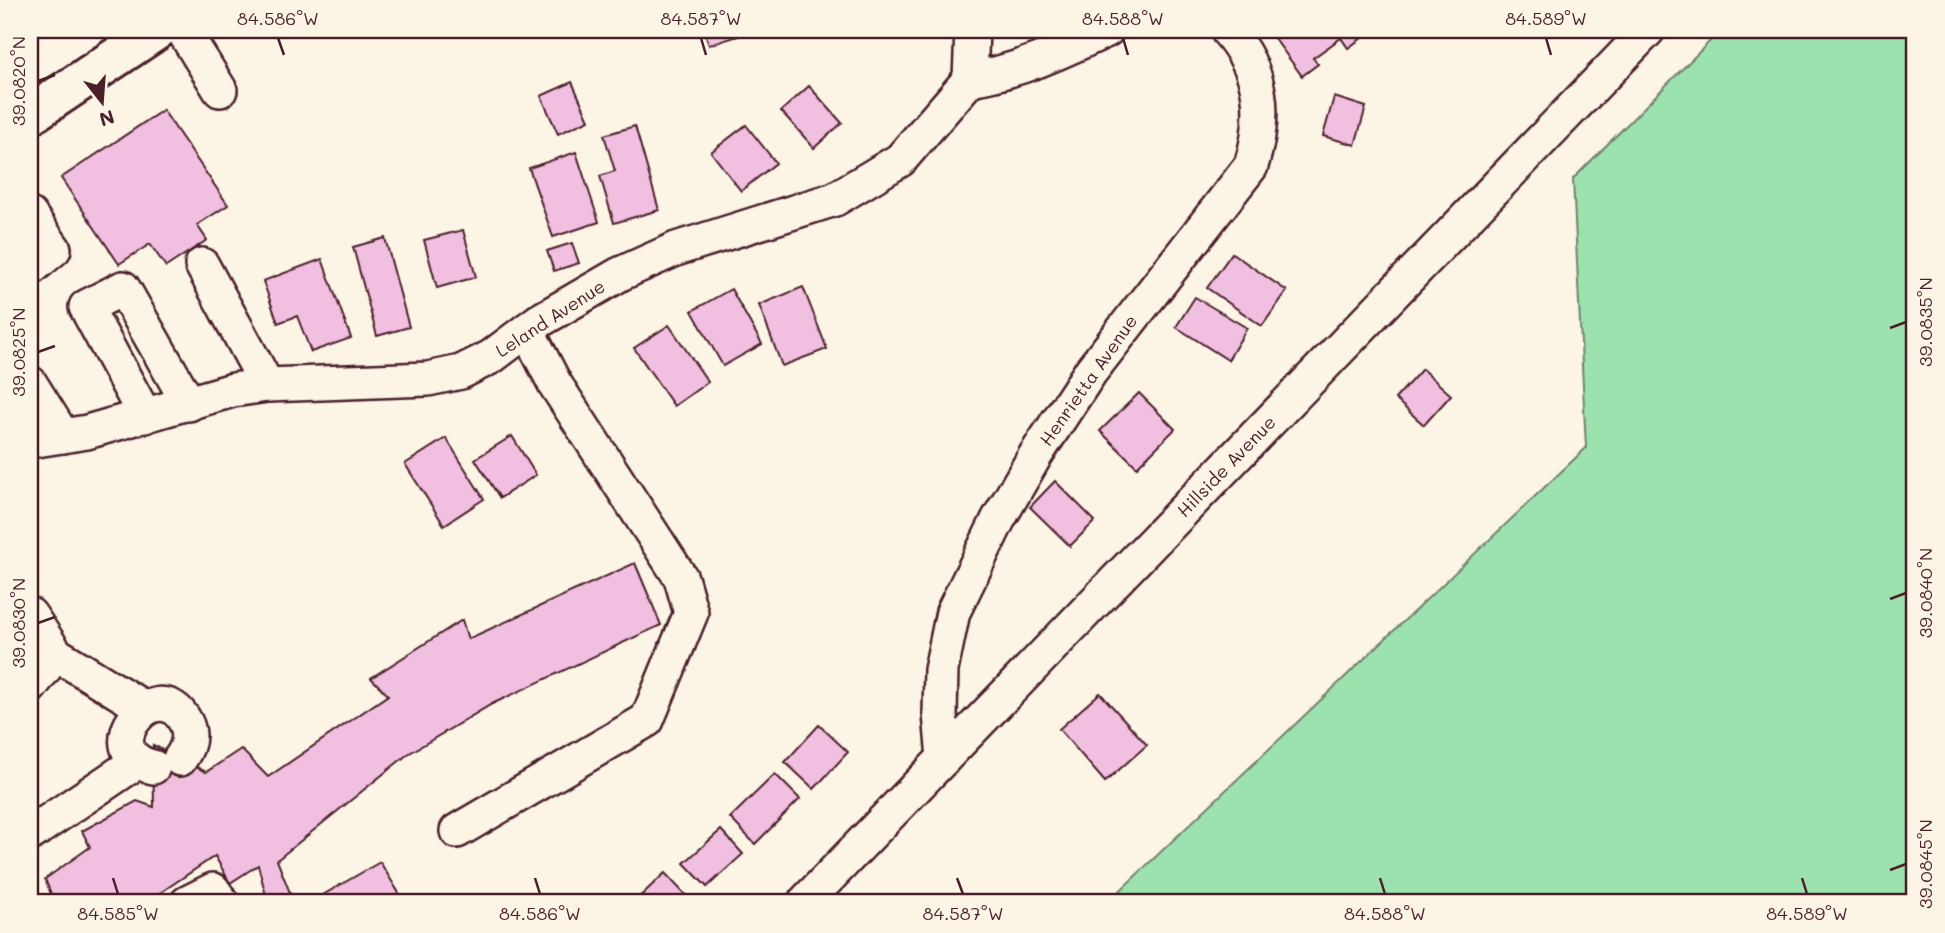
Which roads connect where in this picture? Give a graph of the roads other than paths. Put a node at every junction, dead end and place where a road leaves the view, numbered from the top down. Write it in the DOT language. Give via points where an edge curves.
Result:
graph roads {
  1 [pos="157,30"];
  2 [pos="183,30"];
  3 [pos="972,30"];
  4 [pos="1107,30"];
  5 [pos="1227,30"];
  6 [pos="1648,30"];
  7 [pos="970,79"];
  8 [pos="220,89"];
  9 [pos="30,115"];
  10 [pos="30,215"];
  11 [pos="42,259"];
  12 [pos="202,265"];
  13 [pos="527,330"];
  14 [pos="30,383"];
  15 [pos="267,385"];
  16 [pos="189,404"];
  17 [pos="145,416"];
  18 [pos="63,436"];
  19 [pos="30,441"];
  20 [pos="30,614"];
  21 [pos="56,654"];
  22 [pos="30,687"];
  23 [pos="144,708"];
  24 [pos="944,758"];
  25 [pos="157,762"];
  26 [pos="457,831"];
  27 [pos="30,834"];
  28 [pos="187,903"];
  29 [pos="222,903"];
  30 [pos="804,903"];
  1 -- 9 [label="main road"];
  2 -- 8 [label="street"];
  3 -- 7 [label="street"];
  4 -- 7 [label="street" via="1034,64"];
  5 -- 24 [label="street, Henrietta Avenue" via="1243,47 1256,75 1262,105 1261,136 1251,166 1091,371 998,520 953,612 941,670"];
  6 -- 24 [label="street, Hillside Avenue"];
  7 -- 13 [label="street, Leland Avenue" via="900,160 835,199 676,249 620,274"];
  10 -- 11 [label="street"];
  12 -- 15 [label="street"];
  13 -- 15 [label="street, Leland Avenue" via="461,372 428,379"];
  13 -- 26 [label="street" via="555,384 681,578 691,613 646,720"];
  14 -- 18 [label="street"];
  15 -- 16 [label="street, Leland Avenue"];
  16 -- 17 [label="street, Leland Avenue"];
  16 -- 17 [label="street" via="123,288 86,307"];
  17 -- 18 [label="street, Leland Avenue"];
  18 -- 19 [label="street, Leland Avenue"];
  20 -- 21 [label="street"];
  21 -- 22 [label="street"];
  21 -- 23 [label="street"];
  23 -- 25 [label="street" via="127,733 131,753"];
  23 -- 25 [label="street" via="164,706 181,716 189,735 188,745"];
  24 -- 30 [label="street, Hillside Avenue"];
  25 -- 27 [label="street"];
  28 -- 29 [label="street" via="213,890"];
}
